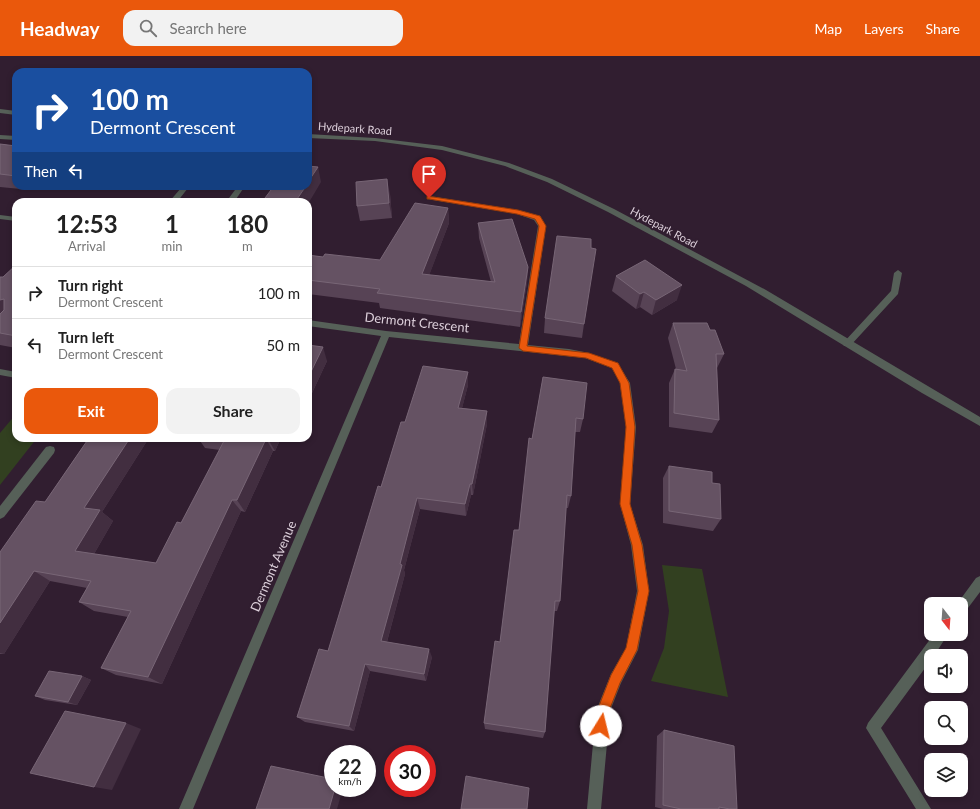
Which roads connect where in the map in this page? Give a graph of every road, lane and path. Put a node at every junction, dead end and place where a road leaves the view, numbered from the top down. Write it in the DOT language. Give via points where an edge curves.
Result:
graph roads {
  1 [pos="0,111"];
  2 [pos="12,112"];
  3 [pos="312,136"];
  4 [pos="0,137"];
  5 [pos="12,138"];
  6 [pos="183,190"];
  7 [pos="176,198"];
  8 [pos="429,198"];
  9 [pos="0,217"];
  10 [pos="12,218"];
  11 [pos="898,273"];
  12 [pos="312,324"];
  13 [pos="386,334"];
  14 [pos="847,344"];
  15 [pos="523,348"];
  16 [pos="0,372"];
  17 [pos="12,374"];
  18 [pos="980,422"];
  19 [pos="50,450"];
  20 [pos="0,514"];
  21 [pos="980,582"];
  22 [pos="968,598"];
  23 [pos="937,641"];
  24 [pos="186,809"];
  25 [pos="594,809"];
  26 [pos="924,809"];
  1 -- 2 [label="street"];
  3 -- 14 [label="street, Hydepark Road" via="346,137 447,150 486,158 526,172 574,192 755,288"];
  4 -- 5 [label="street"];
  6 -- 7 [label="street"];
  8 -- 15 [label="street" via="518,212 537,218 542,226"];
  9 -- 10 [label="street"];
  11 -- 14 [label="street" via="896,292"];
  12 -- 13 [label="street, Dermont Crescent"];
  13 -- 15 [label="street, Dermont Crescent"];
  13 -- 24 [label="street, Dermont Avenue"];
  14 -- 18 [label="street, Hydepark Road"];
  15 -- 25 [label="street, Dermont Crescent" via="586,355 615,366 625,383 631,427 625,504 637,545 643,591 632,650 603,711"];
  16 -- 17 [label="street"];
  19 -- 20 [label="street"];
  21 -- 22 [label="street"];
  23 -- 26 [label="street" via="873,728"];
}
